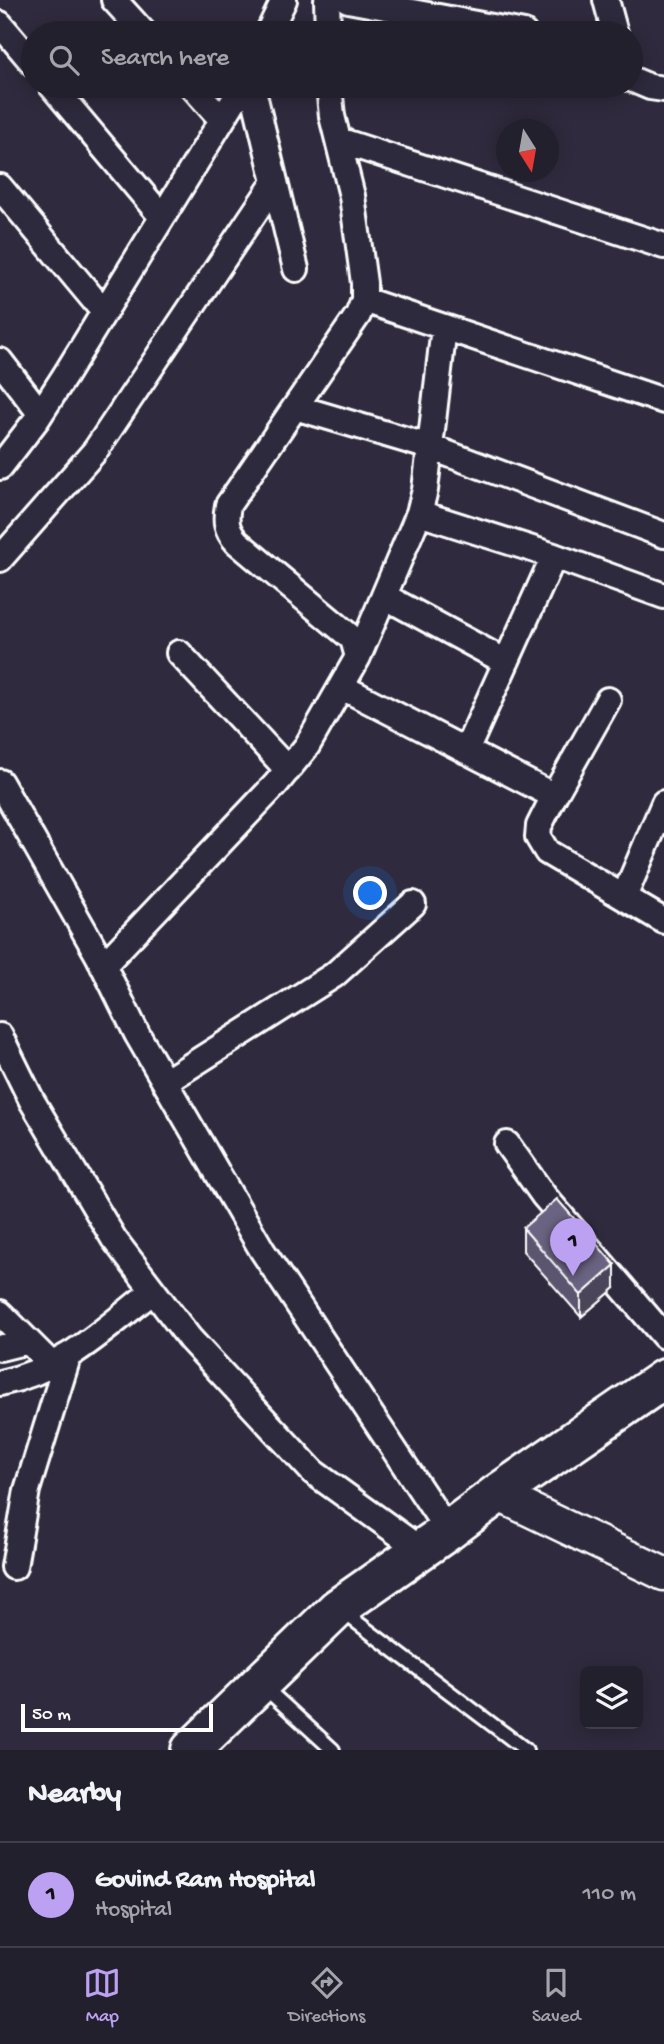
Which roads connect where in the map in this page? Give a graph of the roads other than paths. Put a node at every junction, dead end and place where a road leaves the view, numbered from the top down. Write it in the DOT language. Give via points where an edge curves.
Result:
graph roads {
  1 [pos="114,0"];
  2 [pos="284,0"];
  3 [pos="327,0"];
  4 [pos="348,0"];
  5 [pos="606,0"];
  6 [pos="133,21"];
  7 [pos="274,21"];
  8 [pos="328,21"];
  9 [pos="460,21"];
  10 [pos="612,21"];
  11 [pos="0,24"];
  12 [pos="21,49"];
  13 [pos="643,84"];
  14 [pos="664,89"];
  15 [pos="62,98"];
  16 [pos="203,98"];
  17 [pos="236,98"];
  18 [pos="255,98"];
  19 [pos="330,98"];
  20 [pos="222,120"];
  21 [pos="338,140"];
  22 [pos="275,182"];
  23 [pos="0,187"];
  24 [pos="162,217"];
  25 [pos="664,246"];
  26 [pos="296,269"];
  27 [pos="364,300"];
  28 [pos="104,312"];
  29 [pos="444,327"];
  30 [pos="0,361"];
  31 [pos="664,401"];
  32 [pos="295,407"];
  33 [pos="40,413"];
  34 [pos="430,447"];
  35 [pos="0,467"];
  36 [pos="419,513"];
  37 [pos="664,535"];
  38 [pos="554,556"];
  39 [pos="0,559"];
  40 [pos="384,596"];
  41 [pos="664,597"];
  42 [pos="179,653"];
  43 [pos="358,657"];
  44 [pos="506,662"];
  45 [pos="342,687"];
  46 [pos="608,700"];
  47 [pos="466,751"];
  48 [pos="288,770"];
  49 [pos="0,782"];
  50 [pos="554,796"];
  51 [pos="662,811"];
  52 [pos="624,897"];
  53 [pos="413,904"];
  54 [pos="664,921"];
  55 [pos="103,966"];
  56 [pos="0,1036"];
  57 [pos="165,1082"];
  58 [pos="507,1144"];
  59 [pos="153,1291"];
  60 [pos="0,1313"];
  61 [pos="664,1336"];
  62 [pos="28,1341"];
  63 [pos="0,1348"];
  64 [pos="61,1361"];
  65 [pos="664,1379"];
  66 [pos="0,1383"];
  67 [pos="497,1494"];
  68 [pos="435,1541"];
  69 [pos="14,1567"];
  70 [pos="664,1574"];
  71 [pos="338,1608"];
  72 [pos="260,1683"];
  73 [pos="191,1750"];
  74 [pos="333,1750"];
  75 [pos="526,1750"];
  1 -- 6 [label="street"];
  2 -- 7 [label="street"];
  3 -- 8 [label="street"];
  4 -- 9 [label="street"];
  5 -- 10 [label="street"];
  11 -- 12 [label="street"];
  13 -- 14 [label="street"];
  15 -- 24 [label="street"];
  16 -- 20 [label="street"];
  17 -- 20 [label="street"];
  18 -- 22 [label="street"];
  19 -- 21 [label="street"];
  20 -- 24 [label="street"];
  21 -- 25 [label="street"];
  21 -- 27 [label="street" via="352,196"];
  22 -- 26 [label="street"];
  22 -- 39 [label="street" via="95,450"];
  23 -- 28 [label="street"];
  24 -- 28 [label="street"];
  27 -- 29 [label="street"];
  27 -- 32 [label="street" via="358,316"];
  28 -- 33 [label="street"];
  29 -- 31 [label="street"];
  29 -- 34 [label="street"];
  30 -- 33 [label="street"];
  32 -- 34 [label="street"];
  32 -- 43 [label="street" via="228,505 225,521 237,542 354,639"];
  33 -- 35 [label="street"];
  34 -- 36 [label="street"];
  34 -- 37 [label="street"];
  36 -- 38 [label="street"];
  36 -- 40 [label="street"];
  38 -- 41 [label="street"];
  38 -- 44 [label="street"];
  40 -- 43 [label="street"];
  40 -- 44 [label="street"];
  42 -- 48 [label="street"];
  43 -- 45 [label="street"];
  44 -- 47 [label="street"];
  45 -- 47 [label="street"];
  45 -- 48 [label="street"];
  46 -- 50 [label="street"];
  47 -- 50 [label="street"];
  48 -- 55 [label="street"];
  49 -- 55 [label="street"];
  50 -- 52 [label="street" via="539,826 541,845"];
  51 -- 52 [label="street"];
  52 -- 54 [label="street"];
  53 -- 57 [label="street" via="334,975"];
  55 -- 57 [label="street"];
  56 -- 59 [label="street" via="32,1101 114,1239"];
  57 -- 68 [label="street"];
  58 -- 61 [label="street" via="544,1196"];
  59 -- 64 [label="street"];
  59 -- 68 [label="street" via="190,1339 313,1472"];
  60 -- 62 [label="street"];
  62 -- 63 [label="street"];
  62 -- 64 [label="street"];
  64 -- 66 [label="street"];
  64 -- 69 [label="street" via="27,1490"];
  65 -- 67 [label="main road"];
  67 -- 68 [label="main road"];
  67 -- 70 [label="street"];
  68 -- 71 [label="main road"];
  71 -- 72 [label="main road"];
  71 -- 75 [label="lane"];
  72 -- 73 [label="main road"];
  72 -- 74 [label="lane"];
}
